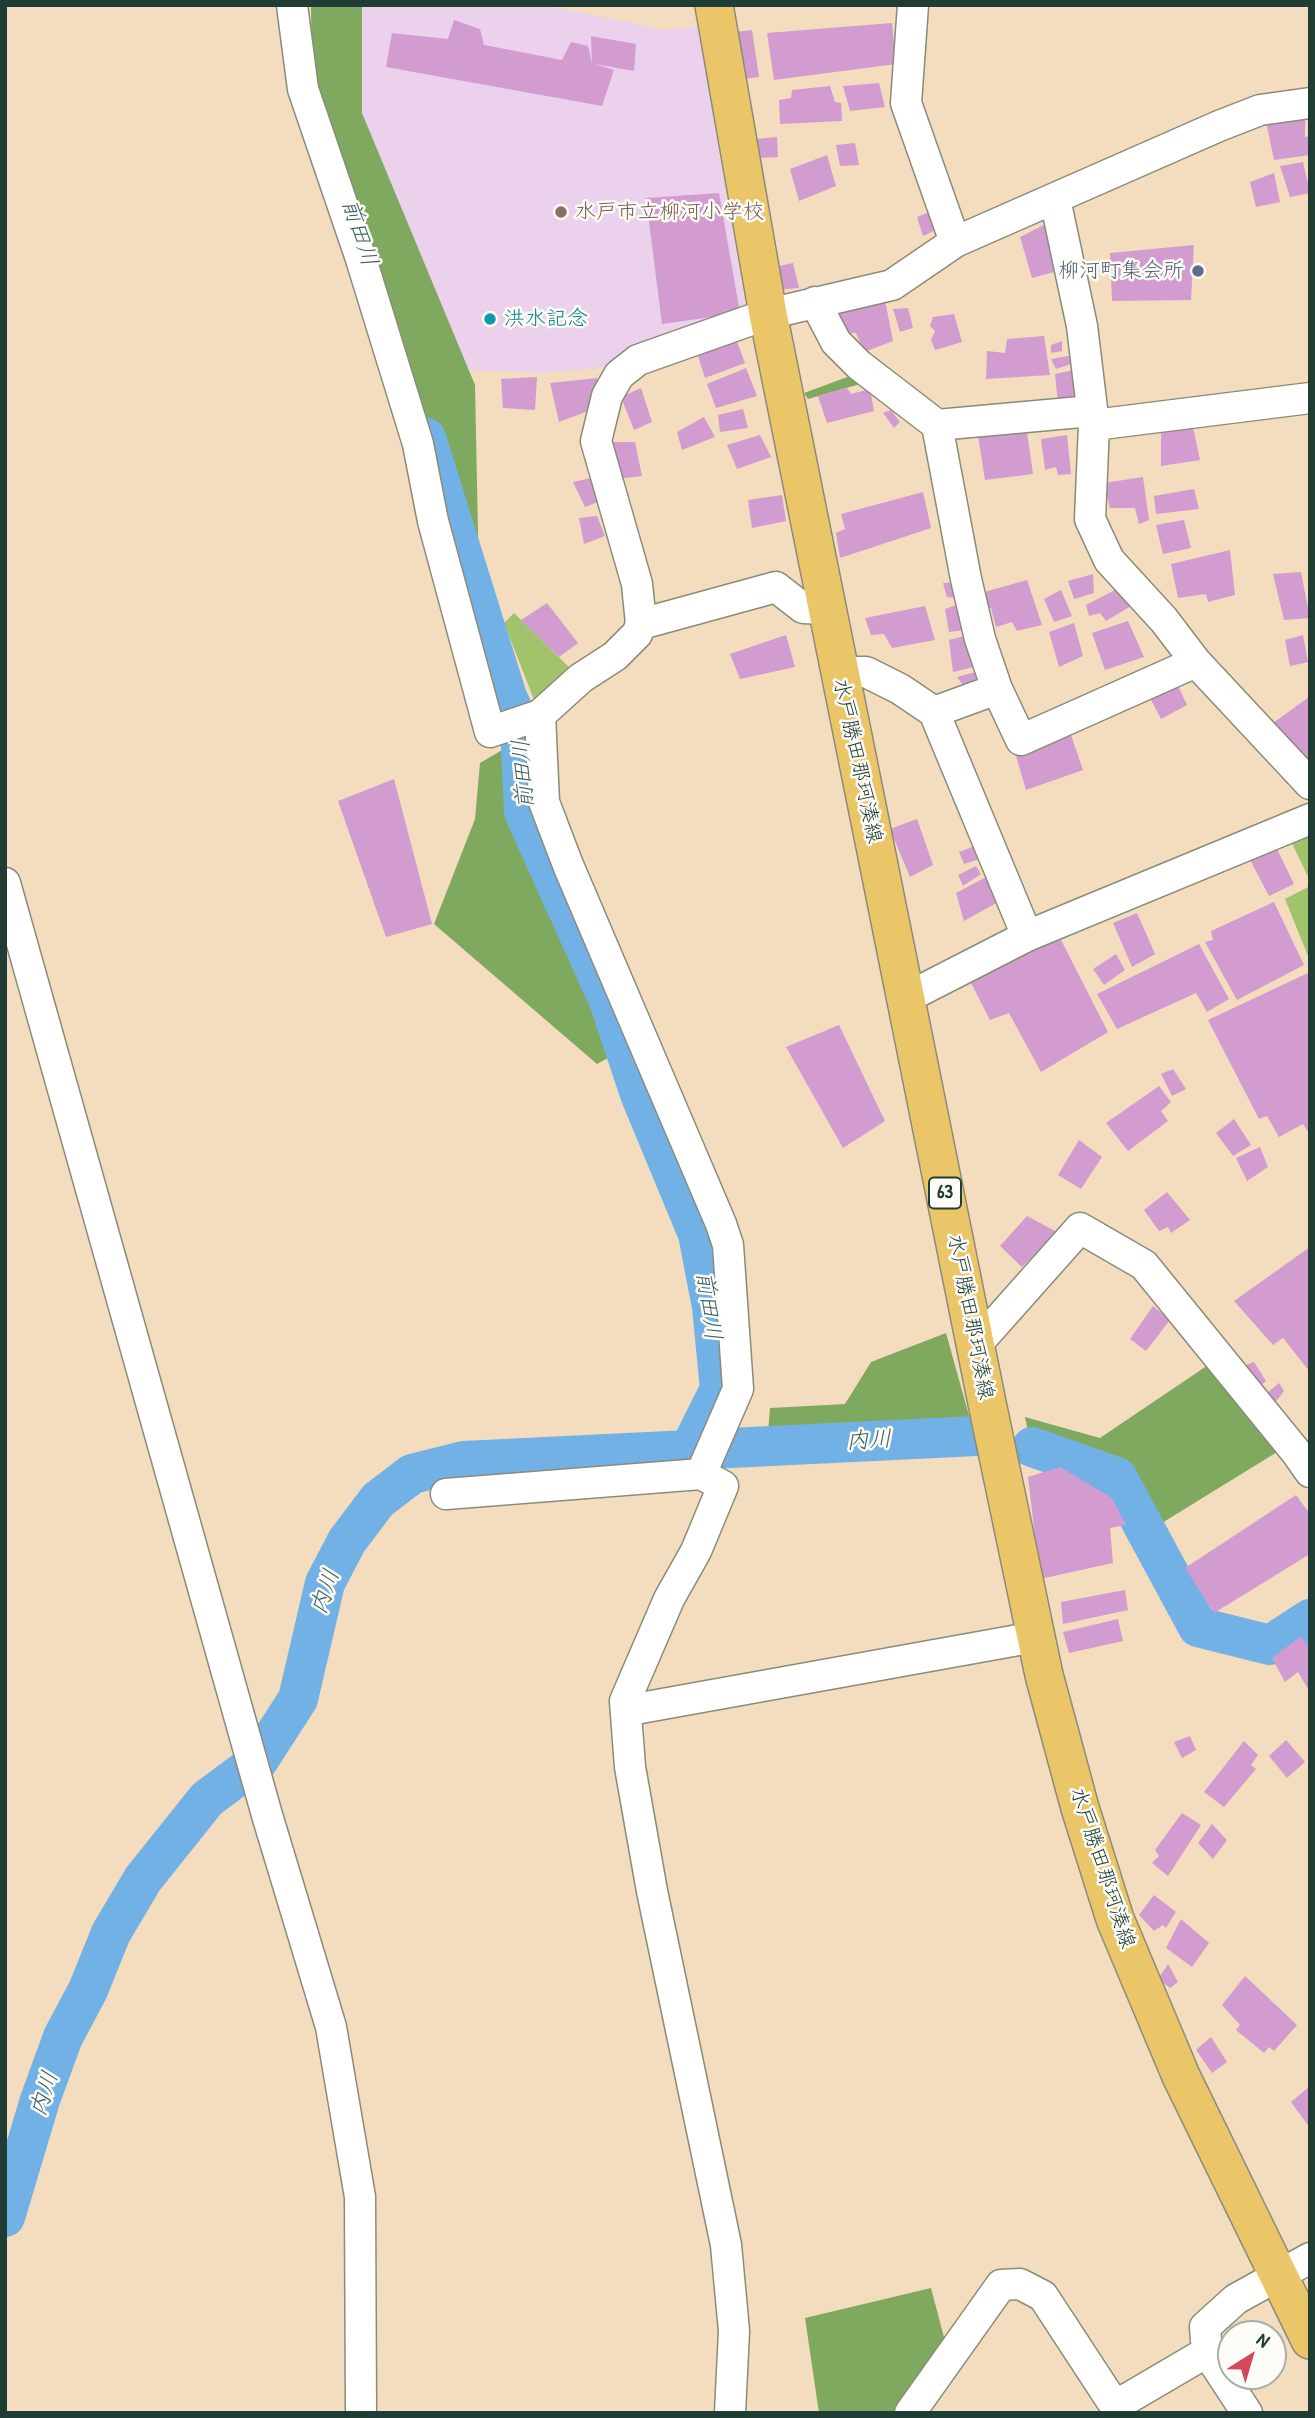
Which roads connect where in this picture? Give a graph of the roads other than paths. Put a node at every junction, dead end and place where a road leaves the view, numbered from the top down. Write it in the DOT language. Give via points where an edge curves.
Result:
graph roads {
  1 [pos="292,5"];
  2 [pos="715,5"];
  3 [pos="913,5"];
  4 [pos="1310,103"];
  5 [pos="1055,199"];
  6 [pos="955,242"];
  7 [pos="815,302"];
  8 [pos="768,314"];
  9 [pos="1310,398"];
  10 [pos="1093,418"];
  11 [pos="937,425"];
  12 [pos="826,609"];
  13 [pos="641,624"];
  14 [pos="1196,662"];
  15 [pos="839,672"];
  16 [pos="997,689"];
  17 [pos="934,712"];
  18 [pos="540,715"];
  19 [pos="1310,784"];
  20 [pos="1310,819"];
  21 [pos="5,883"];
  22 [pos="1027,936"];
  23 [pos="906,998"];
  24 [pos="976,1345"];
  25 [pos="703,1467"];
  26 [pos="1310,1472"];
  27 [pos="446,1494"];
  28 [pos="1035,1637"];
  29 [pos="625,1701"];
  30 [pos="1294,2267"];
  31 [pos="1310,2340"];
  32 [pos="1207,2352"];
  33 [pos="361,2413"];
  34 [pos="730,2413"];
  35 [pos="910,2413"];
  36 [pos="1247,2413"];
  1 -- 18 [label="street" via="303,89 418,444 433,521 490,732"];
  2 -- 8 [label="main road, 水戸勝田那珂湊線 / 63"];
  3 -- 6 [label="street" via="906,103"];
  4 -- 5 [label="street" via="1260,110"];
  5 -- 6 [label="street"];
  5 -- 10 [label="street" via="1082,326"];
  6 -- 7 [label="street" via="892,285"];
  7 -- 8 [label="street"];
  7 -- 11 [label="street" via="836,342"];
  8 -- 12 [label="main road, 水戸勝田那珂湊線 / 63"];
  8 -- 13 [label="street" via="638,360 619,375 607,396 596,441 637,584"];
  9 -- 10 [label="street"];
  10 -- 11 [label="street"];
  10 -- 14 [label="street" via="1090,519 1109,560"];
  11 -- 16 [label="street" via="966,579"];
  12 -- 13 [label="street" via="803,608 776,587"];
  12 -- 15 [label="main road, 水戸勝田那珂湊線 / 63"];
  13 -- 18 [label="street" via="615,656 581,678"];
  14 -- 16 [label="street" via="1021,740"];
  14 -- 19 [label="street"];
  15 -- 17 [label="street" via="866,672"];
  15 -- 23 [label="main road, 水戸勝田那珂湊線 / 63"];
  16 -- 17 [label="street"];
  17 -- 22 [label="street"];
  18 -- 25 [label="street" via="544,802 728,1245 738,1389"];
  20 -- 22 [label="street"];
  21 -- 33 [label="street" via="331,2027 360,2197"];
  22 -- 23 [label="street"];
  23 -- 24 [label="main road, 水戸勝田那珂湊線 / 63"];
  24 -- 26 [label="street" via="1080,1228 1144,1265"];
  24 -- 28 [label="main road, 水戸勝田那珂湊線 / 63"];
  25 -- 27 [label="street"];
  25 -- 29 [label="street" via="723,1486"];
  28 -- 29 [label="street" via="635,1709"];
  28 -- 30 [label="main road, 水戸勝田那珂湊線 / 63" via="1115,1919 1181,2076"];
  29 -- 34 [label="street" via="630,1768 652,1891 726,2245 734,2331"];
  30 -- 31 [label="main road, 水戸勝田那珂湊線 / 63"];
  30 -- 32 [label="street" via="1236,2299 1205,2327"];
  32 -- 35 [label="street" via="1115,2406 1043,2296 1020,2284 1001,2285"];
  32 -- 36 [label="street"];
}
